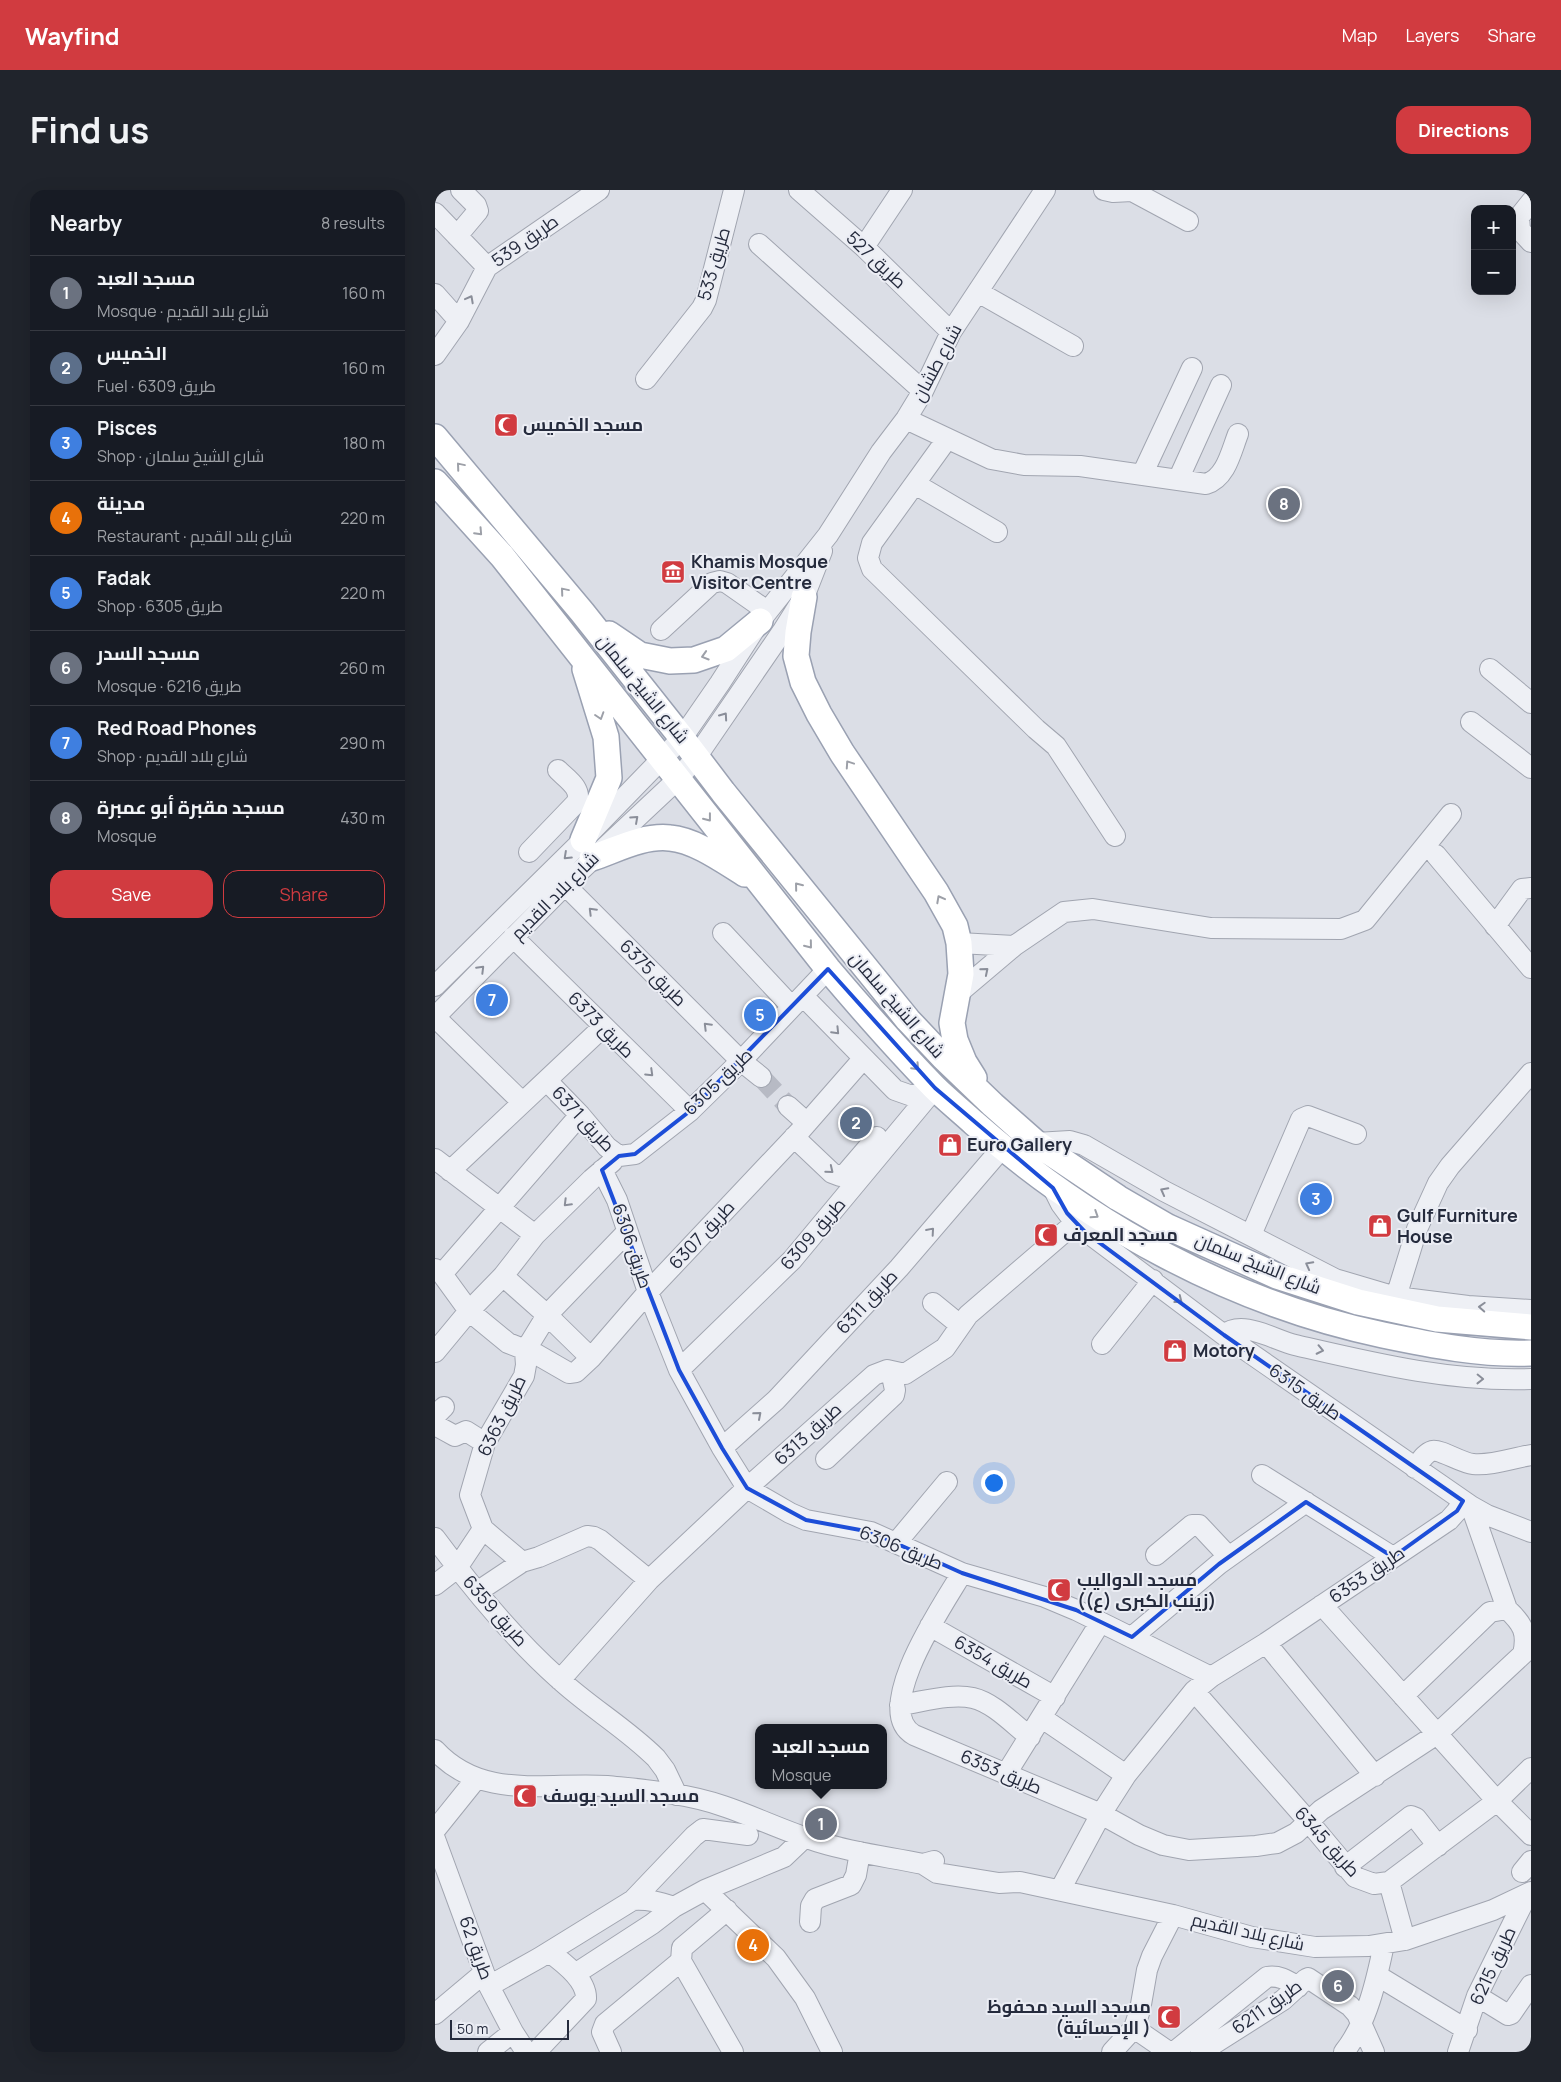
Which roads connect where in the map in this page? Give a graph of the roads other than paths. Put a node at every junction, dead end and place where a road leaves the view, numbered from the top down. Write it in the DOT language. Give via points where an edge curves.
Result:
graph roads {
  1 [pos="461,190"];
  2 [pos="599,190"];
  3 [pos="734,190"];
  4 [pos="902,190"];
  5 [pos="1045,190"];
  6 [pos="1104,190"];
  7 [pos="803,191"];
  8 [pos="1531,202"];
  9 [pos="435,213"];
  10 [pos="1188,221"];
  11 [pos="457,236"];
  12 [pos="1531,242"];
  13 [pos="759,244"];
  14 [pos="864,247"];
  15 [pos="487,267"];
  16 [pos="977,292"];
  17 [pos="435,294"];
  18 [pos="459,321"];
  19 [pos="951,332"];
  20 [pos="1073,346"];
  21 [pos="435,355"];
  22 [pos="1192,368"];
  23 [pos="645,378"];
  24 [pos="1221,384"];
  25 [pos="923,392"];
  26 [pos="906,419"];
  27 [pos="1238,434"];
  28 [pos="435,437"];
  29 [pos="947,439"];
  30 [pos="1142,475"];
  31 [pos="1177,480"];
  32 [pos="435,482"];
  33 [pos="915,484"];
  34 [pos="997,532"];
  35 [pos="828,535"];
  36 [pos="804,597"];
  37 [pos="582,612"];
  38 [pos="763,616"];
  39 [pos="661,630"];
  40 [pos="579,653"];
  41 [pos="1490,668"];
  42 [pos="1531,703"];
  43 [pos="1471,722"];
  44 [pos="689,747"];
  45 [pos="663,759"];
  46 [pos="1531,768"];
  47 [pos="558,770"];
  48 [pos="678,779"];
  49 [pos="1451,814"];
  50 [pos="1115,836"];
  51 [pos="588,849"];
  52 [pos="529,852"];
  53 [pos="1436,855"];
  54 [pos="758,882"];
  55 [pos="565,885"];
  56 [pos="1531,888"];
  57 [pos="1495,926"];
  58 [pos="723,934"];
  59 [pos="513,937"];
  60 [pos="959,943"];
  61 [pos="1014,946"];
  62 [pos="1531,968"];
  63 [pos="828,969"];
  64 [pos="435,986"];
  65 [pos="956,995"];
  66 [pos="797,1002"];
  67 [pos="435,1017"];
  68 [pos="603,1027"];
  69 [pos="863,1059"];
  70 [pos="741,1060"];
  71 [pos="1531,1073"];
  72 [pos="761,1077"];
  73 [pos="547,1081"];
  74 [pos="924,1092"];
  75 [pos="522,1102"];
  76 [pos="788,1106"];
  77 [pos="993,1106"];
  78 [pos="690,1111"];
  79 [pos="580,1115"];
  80 [pos="801,1130"];
  81 [pos="1356,1134"];
  82 [pos="1036,1142"];
  83 [pos="1002,1148"];
  84 [pos="619,1156"];
  85 [pos="443,1165"];
  86 [pos="603,1170"];
  87 [pos="1053,1188"];
  88 [pos="499,1207"];
  89 [pos="1075,1224"];
  90 [pos="627,1232"];
  91 [pos="1251,1234"];
  92 [pos="535,1235"];
  93 [pos="438,1272"];
  94 [pos="503,1276"];
  95 [pos="1153,1280"];
  96 [pos="648,1292"];
  97 [pos="1396,1297"];
  98 [pos="933,1303"];
  99 [pos="1531,1310"];
  100 [pos="469,1311"];
  101 [pos="547,1315"];
  102 [pos="959,1324"];
  103 [pos="1531,1327"];
  104 [pos="1224,1335"];
  105 [pos="1102,1344"];
  106 [pos="1292,1344"];
  107 [pos="525,1351"];
  108 [pos="435,1352"];
  109 [pos="1531,1353"];
  110 [pos="591,1358"];
  111 [pos="679,1370"];
  112 [pos="891,1371"];
  113 [pos="1274,1371"];
  114 [pos="1531,1379"];
  115 [pos="435,1425"];
  116 [pos="485,1443"];
  117 [pos="722,1448"];
  118 [pos="1531,1455"];
  119 [pos="826,1459"];
  120 [pos="1415,1468"];
  121 [pos="1262,1475"];
  122 [pos="947,1482"];
  123 [pos="747,1488"];
  124 [pos="1306,1502"];
  125 [pos="1467,1503"];
  126 [pos="483,1529"];
  127 [pos="1531,1532"];
  128 [pos="435,1538"];
  129 [pos="896,1543"];
  130 [pos="1156,1555"];
  131 [pos="1229,1557"];
  132 [pos="1393,1557"];
  133 [pos="522,1562"];
  134 [pos="457,1568"];
  135 [pos="962,1573"];
  136 [pos="649,1580"];
  137 [pos="435,1585"];
  138 [pos="477,1592"];
  139 [pos="1322,1606"];
  140 [pos="1507,1609"];
  141 [pos="1100,1623"];
  142 [pos="1527,1625"];
  143 [pos="930,1626"];
  144 [pos="1132,1637"];
  145 [pos="1266,1643"];
  146 [pos="1211,1677"];
  147 [pos="560,1680"];
  148 [pos="1193,1691"];
  149 [pos="1403,1696"];
  150 [pos="1055,1697"];
  151 [pos="900,1705"];
  152 [pos="1042,1718"];
  153 [pos="1437,1734"];
  154 [pos="1030,1737"];
  155 [pos="435,1750"];
  156 [pos="1531,1768"];
  157 [pos="1006,1774"];
  158 [pos="1126,1775"];
  159 [pos="1375,1776"];
  160 [pos="476,1778"];
  161 [pos="677,1795"];
  162 [pos="1497,1801"];
  163 [pos="1101,1814"];
  164 [pos="1309,1822"];
  165 [pos="435,1830"];
  166 [pos="1531,1834"];
  167 [pos="748,1835"];
  168 [pos="805,1837"];
  169 [pos="435,1839"];
  170 [pos="1438,1846"];
  171 [pos="860,1852"];
  172 [pos="1345,1867"];
  173 [pos="1389,1882"];
  174 [pos="705,1890"];
  175 [pos="1060,1890"];
  176 [pos="633,1900"];
  177 [pos="1527,1902"];
  178 [pos="673,1907"];
  179 [pos="727,1910"];
  180 [pos="1173,1915"];
  181 [pos="810,1922"];
  182 [pos="1405,1940"];
  183 [pos="1384,1944"];
  184 [pos="1315,1947"];
  185 [pos="549,1952"];
  186 [pos="681,1961"];
  187 [pos="575,1974"];
  188 [pos="1378,1976"];
  189 [pos="487,1979"];
  190 [pos="1303,1983"];
  191 [pos="1531,1985"];
  192 [pos="1477,1996"];
  193 [pos="435,2014"];
  194 [pos="1360,2024"];
  195 [pos="1134,2028"];
  196 [pos="1467,2030"];
  197 [pos="513,2032"];
  198 [pos="488,2052"];
  199 [pos="526,2052"];
  200 [pos="536,2052"];
  201 [pos="611,2052"];
  202 [pos="733,2052"];
  203 [pos="832,2052"];
  204 [pos="1112,2052"];
  205 [pos="1169,2052"];
  206 [pos="1174,2052"];
  207 [pos="1201,2052"];
  208 [pos="1344,2052"];
  209 [pos="1374,2052"];
  210 [pos="1458,2052"];
  1 -- 11 [label="street" via="478,211"];
  2 -- 15 [label="street, طريق 539"];
  3 -- 23 [label="street, طريق 533" via="702,308"];
  4 -- 14 [label="street"];
  5 -- 16 [label="street, شارع طشان"];
  6 -- 10 [label="street" via="1131,191"];
  7 -- 14 [label="street, طريق 527"];
  8 -- 12 [label="street" via="1519,217 1520,230"];
  9 -- 11 [label="street"];
  11 -- 15 [label="street"];
  13 -- 25 [label="street"];
  14 -- 19 [label="street, طريق 527"];
  18 -- 15 [label="street, طريق 539, one-way"];
  16 -- 19 [label="street, شارع طشان"];
  16 -- 20 [label="street"];
  17 -- 18 [label="street"];
  18 -- 21 [label="street, طريق 539"];
  19 -- 25 [label="street, شارع طشان"];
  22 -- 30 [label="street"];
  24 -- 31 [label="street"];
  25 -- 26 [label="street, شارع طشان"];
  26 -- 29 [label="street"];
  26 -- 35 [label="street, شارع طشان"];
  27 -- 31 [label="street" via="1221,476 1215,482"];
  37 -- 28 [label="main road, شارع الشيخ سلمان, one-way"];
  29 -- 30 [label="street" via="991,459"];
  29 -- 33 [label="street"];
  30 -- 31 [label="street"];
  32 -- 40 [label="main road, شارع الشيخ سلمان, one-way" via="502,556"];
  33 -- 34 [label="street"];
  33 -- 50 [label="street" via="872,543 868,558 872,569 1056,746"];
  35 -- 36 [label="street, شارع طشان"];
  35 -- 38 [label="street, شارع طشان"];
  44 -- 36 [label="street, شارع طشان, one-way" via="782,632"];
  60 -- 36 [label="main road, one-way" via="955,926 936,892 842,753 803,682 797,656"];
  38 -- 37 [label="main road, one-way" via="726,649 694,660 670,661 640,655"];
  37 -- 44 [label="main road, شارع الشيخ سلمان"];
  38 -- 39 [label="street" via="727,583 720,581 712,583"];
  38 -- 44 [label="street, شارع طشان" via="720,683"];
  40 -- 45 [label="main road, شارع الشيخ سلمان"];
  40 -- 51 [label="main road, one-way" via="607,737 609,778"];
  41 -- 42 [label="street"];
  43 -- 46 [label="street"];
  44 -- 45 [label="street, شارع طشان"];
  44 -- 48 [label="street, شارع طشان"];
  77 -- 44 [label="main road, شارع الشيخ سلمان, one-way" via="903,1013"];
  45 -- 48 [label="main road, شارع الشيخ سلمان"];
  45 -- 51 [label="street, شارع بلاد القديم"];
  47 -- 52 [label="street" via="576,788 577,802"];
  51 -- 48 [label="street, شارع بلاد القديم, one-way"];
  48 -- 54 [label="main road, شارع الشيخ سلمان, one-way"];
  49 -- 61 [label="street" via="1365,920 1341,929 1211,928 1079,909 1063,912"];
  51 -- 54 [label="main road" via="670,838 700,848"];
  51 -- 55 [label="street, شارع بلاد القديم"];
  51 -- 64 [label="street, شارع بلاد القديم, one-way"];
  53 -- 57 [label="street"];
  54 -- 63 [label="main road, شارع الشيخ سلمان, one-way"];
  55 -- 59 [label="street, شارع بلاد القديم"];
  70 -- 55 [label="street, طريق 6375, one-way"];
  56 -- 57 [label="street" via="1522,890"];
  57 -- 62 [label="street"];
  58 -- 66 [label="street"];
  67 -- 59 [label="street, شارع بلاد القديم, one-way"];
  59 -- 68 [label="street, طريق 6373"];
  60 -- 61 [label="street"];
  60 -- 65 [label="main road" via="961,974"];
  65 -- 61 [label="street, one-way"];
  63 -- 66 [label="street, طريق 6305"];
  63 -- 74 [label="main road, شارع الشيخ سلمان, one-way" via="881,1031"];
  65 -- 77 [label="main road" via="952,1023 955,1040 964,1062"];
  66 -- 69 [label="street, one-way"];
  66 -- 70 [label="street, طريق 6305"];
  67 -- 75 [label="street, طريق 6371"];
  68 -- 73 [label="street, طريق 6371"];
  68 -- 78 [label="street, طريق 6373, one-way"];
  69 -- 74 [label="street" via="895,1090"];
  69 -- 80 [label="street, طريق 6307"];
  70 -- 72 [label="street, طريق 6375"];
  70 -- 78 [label="street, طريق 6305"];
  71 -- 97 [label="street" via="1438,1183 1417,1229"];
  73 -- 75 [label="street, طريق 6371"];
  73 -- 79 [label="street, طريق 6371"];
  80 -- 74 [label="street, one-way" via="835,1175 844,1175"];
  74 -- 83 [label="main road, شارع الشيخ سلمان"];
  74 -- 111 [label="street, طريق 6309" via="792,1260"];
  75 -- 85 [label="street, طريق 6371"];
  76 -- 80 [label="street"];
  77 -- 82 [label="main road, شارع الشيخ سلمان"];
  78 -- 84 [label="street, طريق 6305" via="635,1154"];
  79 -- 84 [label="street, طريق 6371"];
  79 -- 88 [label="street"];
  80 -- 96 [label="street, طريق 6307"];
  81 -- 91 [label="street" via="1308,1116 1301,1119"];
  91 -- 82 [label="street, one-way" via="1164,1191 1084,1145 1070,1141"];
  82 -- 103 [label="main road, شارع الشيخ سلمان" via="1110,1193 1168,1226 1277,1276 1358,1302 1437,1319"];
  83 -- 87 [label="main road, شارع الشيخ سلمان"];
  117 -- 83 [label="street, طريق 6311, one-way" via="775,1400 899,1268"];
  84 -- 86 [label="street"];
  85 -- 88 [label="street"];
  86 -- 90 [label="street, طريق 6306"];
  86 -- 92 [label="street, one-way"];
  87 -- 89 [label="street, طريق 6315"];
  87 -- 109 [label="main road, شارع الشيخ سلمان, one-way" via="1151,1248 1269,1302 1345,1327 1431,1345"];
  88 -- 92 [label="street"];
  88 -- 93 [label="street"];
  89 -- 95 [label="street, طريق 6315"];
  89 -- 102 [label="street, طريق 6313"];
  90 -- 96 [label="street, طريق 6306"];
  90 -- 101 [label="street, طريق 6363"];
  97 -- 91 [label="street, one-way" via="1335,1279"];
  92 -- 94 [label="street"];
  93 -- 100 [label="street"];
  94 -- 100 [label="street"];
  94 -- 101 [label="street"];
  95 -- 104 [label="street, طريق 6315, one-way"];
  95 -- 105 [label="street"];
  96 -- 110 [label="street, طريق 6307"];
  96 -- 111 [label="street, طريق 6306"];
  99 -- 97 [label="street, one-way"];
  98 -- 102 [label="street"];
  100 -- 107 [label="street" via="508,1343"];
  100 -- 108 [label="street"];
  101 -- 107 [label="street, طريق 6363"];
  101 -- 110 [label="street"];
  102 -- 112 [label="street, طريق 6313" via="945,1348 908,1373"];
  104 -- 106 [label="street" via="1233,1329 1244,1328"];
  104 -- 113 [label="street, طريق 6315"];
  106 -- 113 [label="street" via="1282,1351"];
  106 -- 114 [label="street, one-way" via="1423,1372 1466,1378"];
  107 -- 110 [label="street, طريق 6307" via="573,1374"];
  107 -- 116 [label="street, طريق 6363" via="524,1376"];
  111 -- 117 [label="street, طريق 6306"];
  112 -- 119 [label="street" via="894,1395"];
  112 -- 123 [label="street, طريق 6313" via="874,1375"];
  113 -- 120 [label="street, طريق 6315"];
  115 -- 116 [label="street" via="455,1436 466,1431"];
  116 -- 126 [label="street, طريق 6363" via="470,1495"];
  117 -- 123 [label="street, طريق 6306"];
  118 -- 120 [label="street" via="1478,1465 1432,1451"];
  120 -- 125 [label="street, طريق 6315"];
  121 -- 124 [label="street"];
  122 -- 129 [label="street"];
  123 -- 129 [label="street, طريق 6306" via="806,1520 871,1532"];
  123 -- 136 [label="street, طريق 6313"];
  124 -- 131 [label="street"];
  124 -- 132 [label="street"];
  125 -- 127 [label="street, طريق 6315" via="1487,1515"];
  125 -- 132 [label="street, طريق 6353" via="1449,1520"];
  125 -- 140 [label="street"];
  126 -- 133 [label="street"];
  126 -- 134 [label="street"];
  128 -- 134 [label="street, طريق 6359"];
  129 -- 135 [label="street, طريق 6306"];
  130 -- 131 [label="street" via="1192,1525 1199,1525"];
  131 -- 144 [label="street"];
  132 -- 139 [label="street, طريق 6353"];
  133 -- 136 [label="street" via="580,1538 593,1537"];
  133 -- 138 [label="street"];
  134 -- 137 [label="street"];
  134 -- 138 [label="street, طريق 6359"];
  135 -- 141 [label="street, طريق 6306" via="1045,1597"];
  135 -- 143 [label="street"];
  136 -- 147 [label="street, طريق 6313"];
  138 -- 147 [label="street, طريق 6359"];
  139 -- 145 [label="street, طريق 6353"];
  139 -- 149 [label="street"];
  140 -- 142 [label="street"];
  140 -- 149 [label="street" via="1490,1612 1480,1620"];
  141 -- 144 [label="street, طريق 6306"];
  141 -- 150 [label="street"];
  142 -- 153 [label="street" via="1523,1654"];
  143 -- 150 [label="street, طريق 6354"];
  143 -- 151 [label="street" via="906,1677"];
  144 -- 146 [label="street, طريق 6306"];
  145 -- 146 [label="street, طريق 6353"];
  145 -- 159 [label="street"];
  146 -- 148 [label="street, طريق 6353"];
  147 -- 161 [label="street, طريق 6359" via="656,1758"];
  148 -- 158 [label="street, طريق 6353"];
  148 -- 164 [label="street, طريق 6345"];
  149 -- 153 [label="street"];
  150 -- 152 [label="street"];
  151 -- 154 [label="street" via="974,1698"];
  151 -- 157 [label="street, طريق 6353" via="903,1725 914,1734"];
  152 -- 154 [label="street"];
  152 -- 158 [label="street"];
  153 -- 159 [label="street"];
  153 -- 162 [label="street"];
  154 -- 157 [label="street"];
  155 -- 160 [label="street, شارع بلاد القديم" via="454,1768"];
  156 -- 162 [label="street"];
  157 -- 163 [label="street, طريق 6353"];
  158 -- 163 [label="street, طريق 6353"];
  159 -- 164 [label="street" via="1321,1810"];
  160 -- 161 [label="street, شارع بلاد القديم" via="508,1786 605,1786"];
  160 -- 165 [label="street"];
  161 -- 168 [label="street, شارع بلاد القديم" via="723,1806"];
  162 -- 166 [label="street"];
  162 -- 170 [label="street"];
  163 -- 164 [label="street" via="1139,1835 1189,1850 1277,1843"];
  163 -- 175 [label="street, طريق 6353"];
  164 -- 172 [label="street, طريق 6345"];
  167 -- 176 [label="street" via="703,1829"];
  168 -- 171 [label="street, شارع بلاد القديم"];
  168 -- 174 [label="street" via="784,1857"];
  169 -- 189 [label="street, طريق 62"];
  170 -- 172 [label="street" via="1411,1816"];
  170 -- 173 [label="street"];
  171 -- 175 [label="street, شارع بلاد القديم" via="923,1864 940,1860 1002,1871 1020,1882"];
  171 -- 181 [label="street" via="854,1880 846,1888 815,1899"];
  172 -- 173 [label="street, طريق 6345" via="1363,1881 1374,1884"];
  173 -- 182 [label="street"];
  174 -- 178 [label="street"];
  174 -- 179 [label="street"];
  175 -- 180 [label="street, شارع بلاد القديم"];
  176 -- 178 [label="street" via="658,1901"];
  176 -- 185 [label="street"];
  177 -- 182 [label="street, شارع بلاد القديم"];
  177 -- 192 [label="street, طريق 6215"];
  178 -- 187 [label="street"];
  179 -- 186 [label="street" via="682,1948"];
  179 -- 203 [label="street" via="776,1958 805,1998"];
  180 -- 184 [label="street, شارع بلاد القديم" via="1252,1937"];
  180 -- 195 [label="street" via="1147,1970"];
  182 -- 183 [label="street, شارع بلاد القديم"];
  183 -- 184 [label="street, شارع بلاد القديم"];
  183 -- 188 [label="street"];
  184 -- 190 [label="street"];
  185 -- 187 [label="street"];
  185 -- 189 [label="street"];
  186 -- 201 [label="street" via="605,2024 602,2032"];
  186 -- 202 [label="street"];
  187 -- 200 [label="street" via="586,1992 586,1999"];
  188 -- 194 [label="street"];
  188 -- 196 [label="street, طريق 6215"];
  189 -- 193 [label="street"];
  189 -- 197 [label="street, طريق 62"];
  190 -- 194 [label="street" via="1350,2006"];
  190 -- 206 [label="street" via="1267,1977"];
  190 -- 207 [label="street, طريق 6211" via="1283,2000"];
  191 -- 192 [label="street" via="1508,2015"];
  192 -- 196 [label="street, طريق 6215"];
  194 -- 208 [label="street"];
  194 -- 209 [label="street"];
  195 -- 204 [label="street"];
  195 -- 205 [label="street"];
  196 -- 210 [label="street, طريق 6215"];
  197 -- 198 [label="street"];
  197 -- 199 [label="street, طريق 62"];
}
